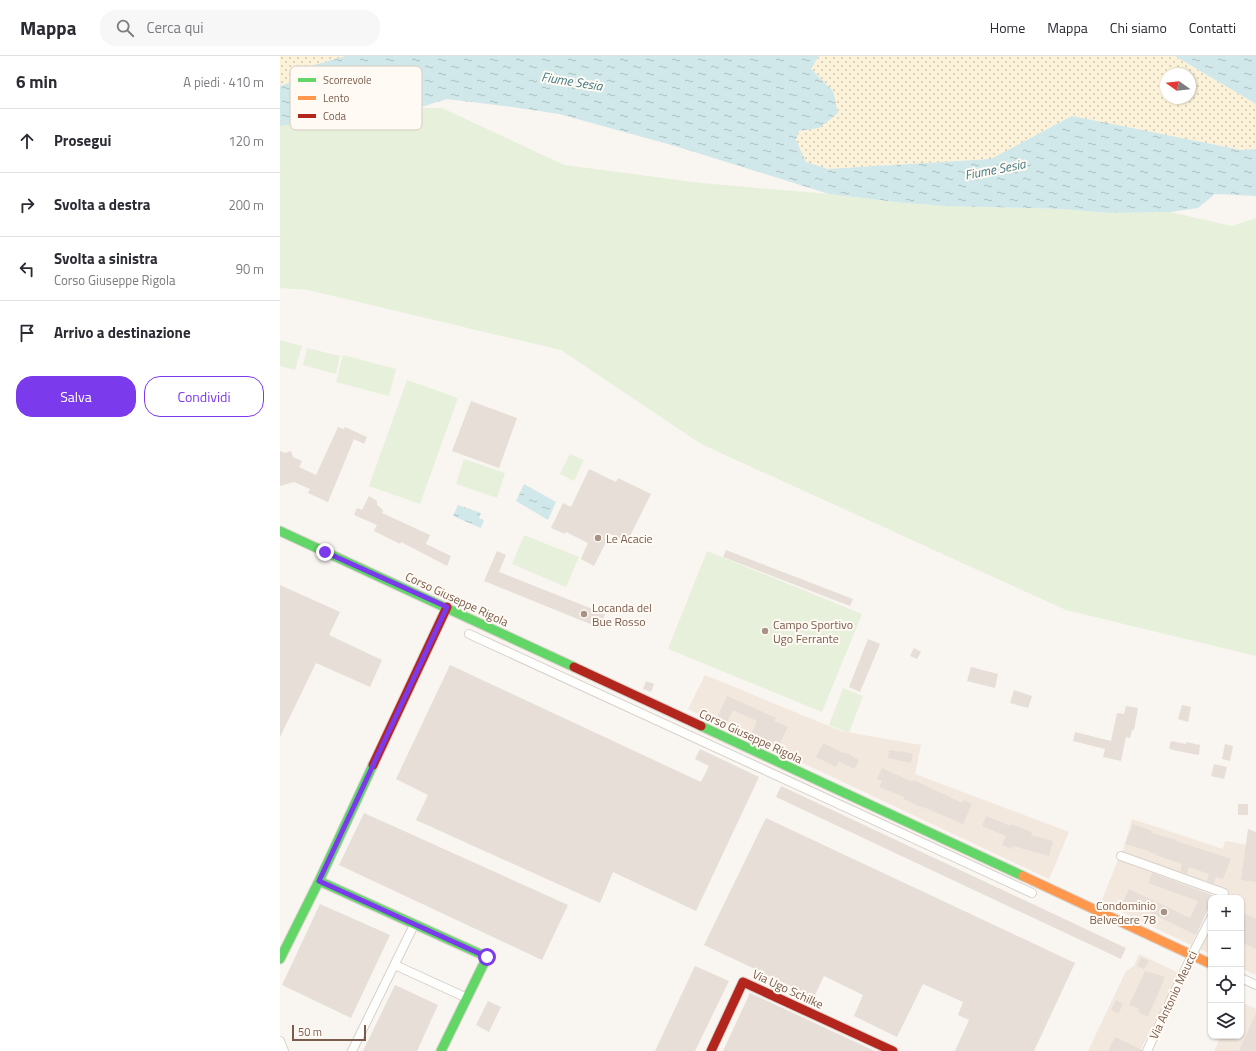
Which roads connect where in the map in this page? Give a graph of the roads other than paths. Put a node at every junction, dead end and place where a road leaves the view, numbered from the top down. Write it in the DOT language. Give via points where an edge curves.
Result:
graph roads {
  1 [pos="280,531"];
  2 [pos="447,607"];
  3 [pos="469,634"];
  4 [pos="1121,856"];
  5 [pos="319,881"];
  6 [pos="1032,893"];
  7 [pos="1223,895"];
  8 [pos="1208,924"];
  9 [pos="414,925"];
  10 [pos="1192,955"];
  11 [pos="280,959"];
  12 [pos="1208,963"];
  13 [pos="395,964"];
  14 [pos="1244,979"];
  15 [pos="1256,985"];
  16 [pos="467,998"];
  17 [pos="280,1041"];
  18 [pos="284,1051"];
  19 [pos="352,1051"];
  20 [pos="441,1051"];
  21 [pos="711,1051"];
  22 [pos="893,1051"];
  23 [pos="1147,1051"];
  1 -- 2 [label="street, Corso Giuseppe Rigola"];
  2 -- 5 [label="street"];
  2 -- 10 [label="street, Corso Giuseppe Rigola"];
  3 -- 6 [label="street"];
  4 -- 7 [label="street" via="1224,893"];
  5 -- 9 [label="street"];
  5 -- 11 [label="street"];
  8 -- 10 [label="street, Via Antonio Meucci"];
  9 -- 13 [label="street"];
  9 -- 16 [label="street" via="487,957"];
  10 -- 12 [label="street, Corso Giuseppe Rigola"];
  10 -- 23 [label="street, Via Antonio Meucci"];
  13 -- 16 [label="street"];
  13 -- 19 [label="street"];
  14 -- 15 [label="street"];
  16 -- 20 [label="street"];
  17 -- 18 [label="street"];
  21 -- 22 [label="street, Via Ugo Schilke" via="743,982"];
}
